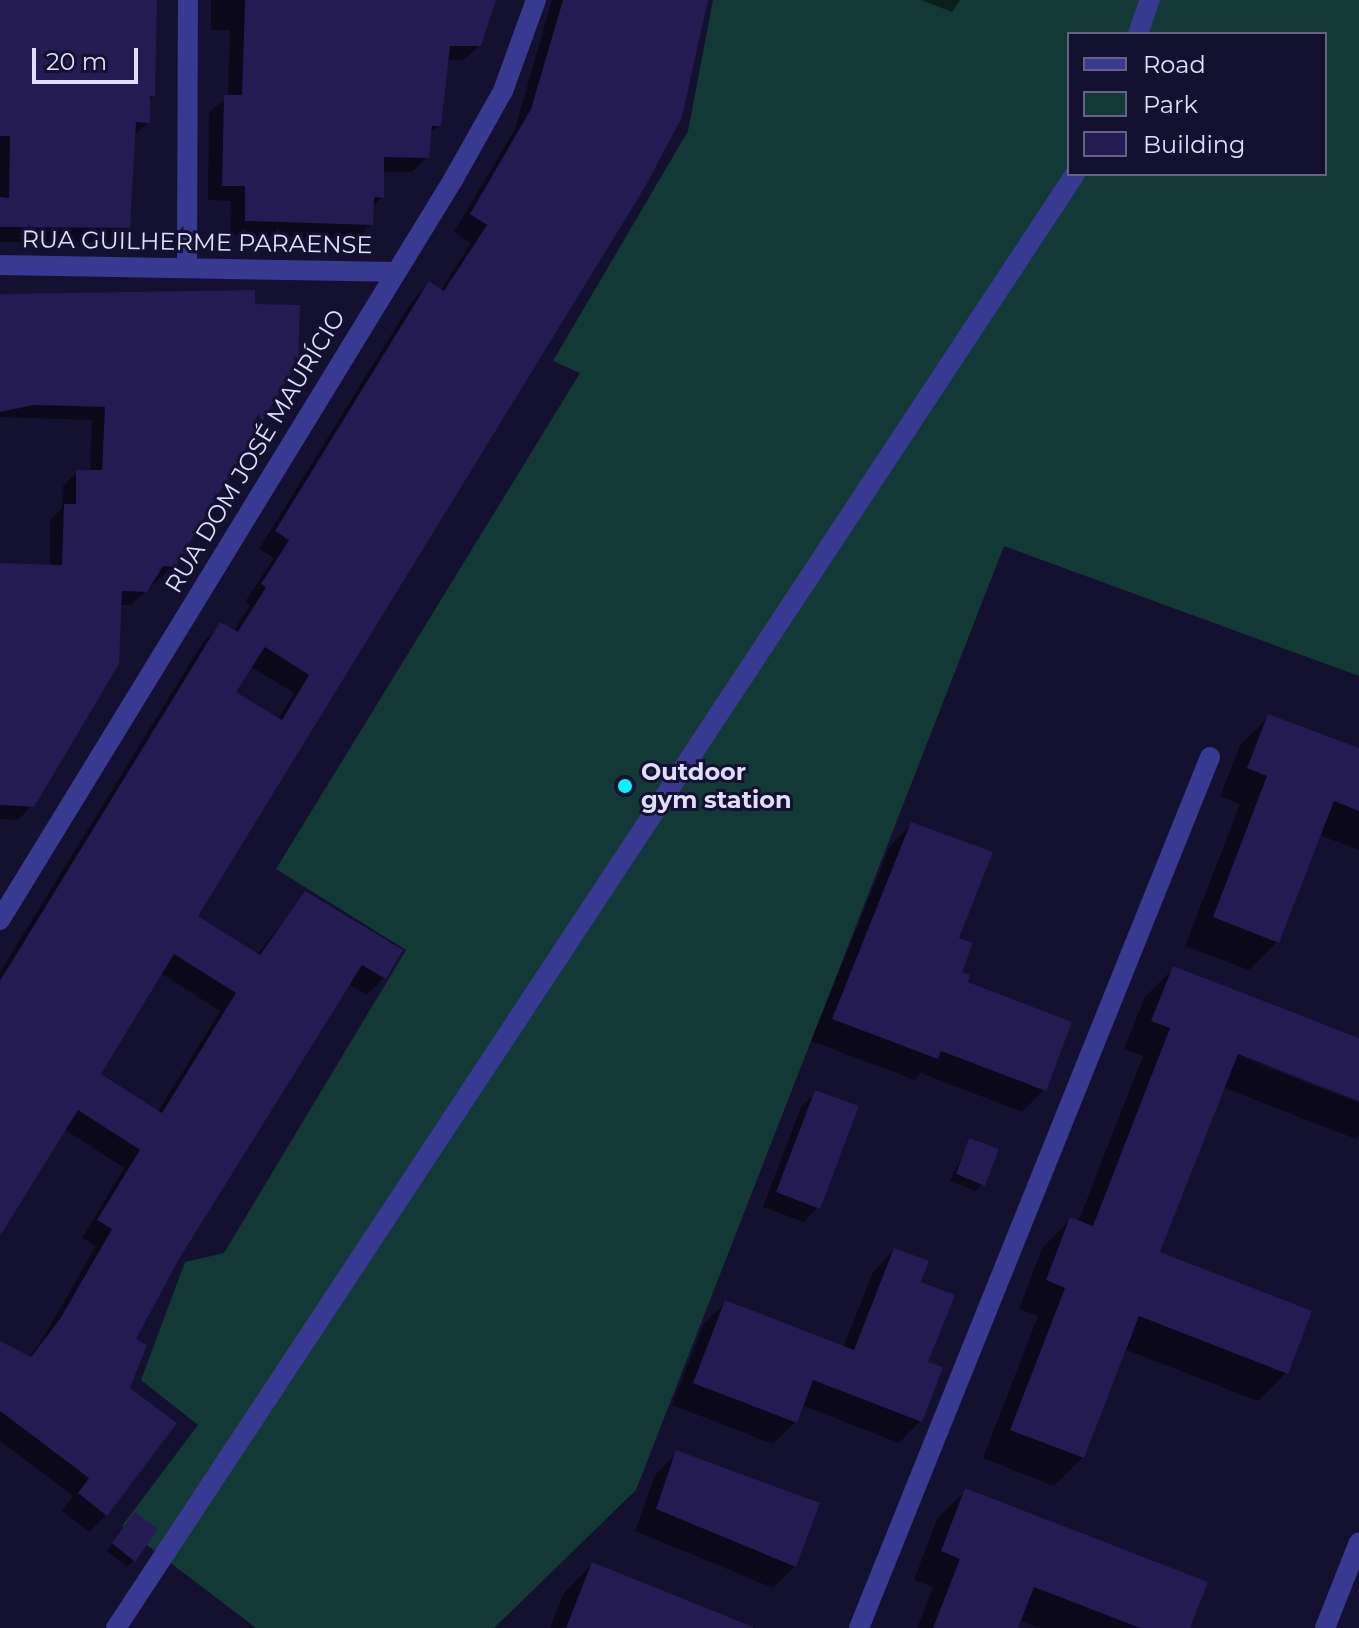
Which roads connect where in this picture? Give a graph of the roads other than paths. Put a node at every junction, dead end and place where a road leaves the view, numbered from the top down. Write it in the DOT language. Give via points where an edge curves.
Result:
graph roads {
  1 [pos="188,0"];
  2 [pos="536,0"];
  3 [pos="1150,0"];
  4 [pos="1139,32"];
  5 [pos="1074,176"];
  6 [pos="0,265"];
  7 [pos="187,265"];
  8 [pos="394,272"];
  9 [pos="1210,757"];
  10 [pos="0,920"];
  11 [pos="1359,1542"];
  12 [pos="116,1628"];
  13 [pos="859,1628"];
  14 [pos="1325,1628"];
  1 -- 7 [label="street"];
  2 -- 8 [label="street, RUA DOM JOSÉ MAURÍCIO" via="503,91"];
  3 -- 4 [label="street"];
  5 -- 12 [label="street"];
  6 -- 7 [label="street, RUA GUILHERME PARAENSE"];
  7 -- 8 [label="street, RUA GUILHERME PARAENSE"];
  8 -- 10 [label="street, RUA DOM JOSÉ MAURÍCIO"];
  9 -- 13 [label="street"];
  11 -- 14 [label="street"];
}
